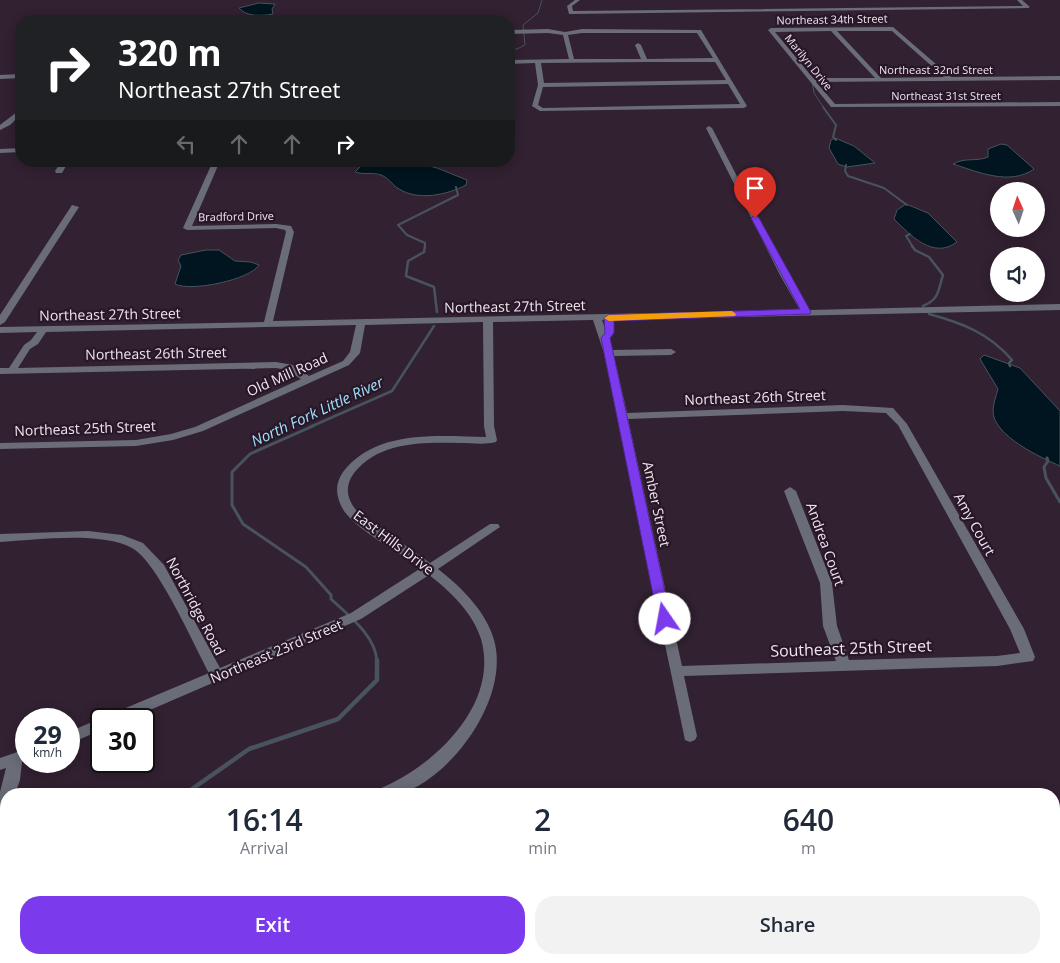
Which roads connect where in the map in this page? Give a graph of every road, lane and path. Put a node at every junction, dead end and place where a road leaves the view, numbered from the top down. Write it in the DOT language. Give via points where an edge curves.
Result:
graph roads {
  1 [pos="578,0"];
  2 [pos="1019,0"];
  3 [pos="822,2"];
  4 [pos="828,10"];
  5 [pos="832,29"];
  6 [pos="771,30"];
  7 [pos="515,32"];
  8 [pos="565,34"];
  9 [pos="638,45"];
  10 [pos="717,60"];
  11 [pos="572,61"];
  12 [pos="645,61"];
  13 [pos="515,62"];
  14 [pos="538,62"];
  15 [pos="15,76"];
  16 [pos="0,77"];
  17 [pos="1060,78"];
  18 [pos="950,79"];
  19 [pos="812,80"];
  20 [pos="880,80"];
  21 [pos="730,82"];
  22 [pos="541,85"];
  23 [pos="1060,104"];
  24 [pos="833,106"];
  25 [pos="15,117"];
  26 [pos="0,128"];
  27 [pos="709,128"];
  28 [pos="15,150"];
  29 [pos="0,151"];
  30 [pos="62,167"];
  31 [pos="214,167"];
  32 [pos="59,171"];
  33 [pos="75,207"];
  34 [pos="1060,307"];
  35 [pos="806,312"];
  36 [pos="597,318"];
  37 [pos="609,318"];
  38 [pos="488,320"];
  39 [pos="0,322"];
  40 [pos="362,323"];
  41 [pos="268,325"];
  42 [pos="43,329"];
  43 [pos="0,330"];
  44 [pos="33,330"];
  45 [pos="606,338"];
  46 [pos="27,347"];
  47 [pos="671,352"];
  48 [pos="609,353"];
  49 [pos="0,370"];
  50 [pos="12,370"];
  51 [pos="309,380"];
  52 [pos="889,410"];
  53 [pos="622,416"];
  54 [pos="199,428"];
  55 [pos="0,446"];
  56 [pos="790,491"];
  57 [pos="494,527"];
  58 [pos="0,538"];
  59 [pos="431,570"];
  60 [pos="1028,657"];
  61 [pos="844,665"];
  62 [pos="676,671"];
  63 [pos="217,676"];
  64 [pos="140,708"];
  65 [pos="690,736"];
  66 [pos="14,760"];
  67 [pos="9,788"];
  68 [pos="396,788"];
  1 -- 4 [label="street" via="569,6 571,13"];
  2 -- 4 [label="street" via="1028,6"];
  3 -- 4 [label="street"];
  5 -- 6 [label="street, Northeast 34th Street"];
  5 -- 18 [label="street, Northeast 34th Street" via="893,29"];
  5 -- 20 [label="street"];
  6 -- 19 [label="street, Marilyn Drive"];
  7 -- 8 [label="street"];
  8 -- 10 [label="street" via="697,30 702,32"];
  8 -- 11 [label="street"];
  9 -- 12 [label="street"];
  10 -- 12 [label="street"];
  10 -- 21 [label="street"];
  11 -- 12 [label="street"];
  11 -- 14 [label="street"];
  13 -- 14 [label="street"];
  14 -- 22 [label="street"];
  15 -- 16 [label="street"];
  17 -- 18 [label="street, Northeast 32nd Street"];
  18 -- 20 [label="street, Northeast 32nd Street"];
  19 -- 20 [label="street, Northeast 32nd Street"];
  19 -- 24 [label="street, Marilyn Drive"];
  21 -- 22 [label="street"];
  21 -- 22 [label="street" via="744,106 542,110 535,106"];
  23 -- 24 [label="street, Northeast 31st Street"];
  25 -- 26 [label="street"];
  27 -- 35 [label="street"];
  28 -- 29 [label="street"];
  30 -- 32 [label="street"];
  31 -- 41 [label="street, Bradford Drive" via="188,228 276,226 288,228 290,232"];
  33 -- 39 [label="street"];
  34 -- 35 [label="street, Northeast 27th Street"];
  35 -- 37 [label="street, Northeast 27th Street"];
  36 -- 37 [label="street, Northeast 27th Street"];
  36 -- 38 [label="street, Northeast 27th Street"];
  36 -- 45 [label="street, Amber Street" via="601,333"];
  37 -- 45 [label="street, Amber Street" via="610,333"];
  38 -- 40 [label="street, Northeast 27th Street"];
  38 -- 59 [label="street, East Hills Drive" via="489,426 492,440 422,440 384,447 362,457 343,481 342,496 353,513"];
  40 -- 41 [label="street, Northeast 27th Street"];
  40 -- 51 [label="street, Old Mill Road" via="353,358"];
  41 -- 42 [label="street, Northeast 27th Street"];
  42 -- 44 [label="street, Northeast 27th Street"];
  42 -- 46 [label="street" via="35,342"];
  43 -- 44 [label="street, Northeast 27th Street"];
  44 -- 46 [label="street" via="26,342"];
  45 -- 48 [label="street, Amber Street"];
  46 -- 50 [label="street"];
  47 -- 48 [label="street"];
  48 -- 53 [label="street, Amber Street"];
  49 -- 50 [label="street, Northeast 26th Street"];
  50 -- 51 [label="street, Northeast 26th Street" via="276,365 290,367"];
  51 -- 54 [label="street, Old Mill Road"];
  52 -- 53 [label="street, Northeast 26th Street" via="843,408"];
  52 -- 60 [label="street, Amy Court" via="902,424 1017,629"];
  53 -- 62 [label="street, Amber Street"];
  54 -- 55 [label="street, Northeast 25th Street" via="173,438 145,442"];
  56 -- 61 [label="street, Andrea Court" via="826,583 830,626"];
  57 -- 59 [label="street, Northeast 23rd Street"];
  58 -- 63 [label="street, Northridge Road" via="105,537 135,544 160,568"];
  59 -- 63 [label="street, Northeast 23rd Street" via="336,627"];
  59 -- 68 [label="street, East Hills Drive" via="456,589 477,614 489,645 489,680 477,713 452,747 416,778"];
  60 -- 61 [label="street, Southeast 25th Street" via="997,661"];
  61 -- 62 [label="street, Southeast 25th Street"];
  62 -- 65 [label="street, Amber Street"];
  63 -- 64 [label="street, Northeast 23rd Street"];
  66 -- 67 [label="street"];
}
